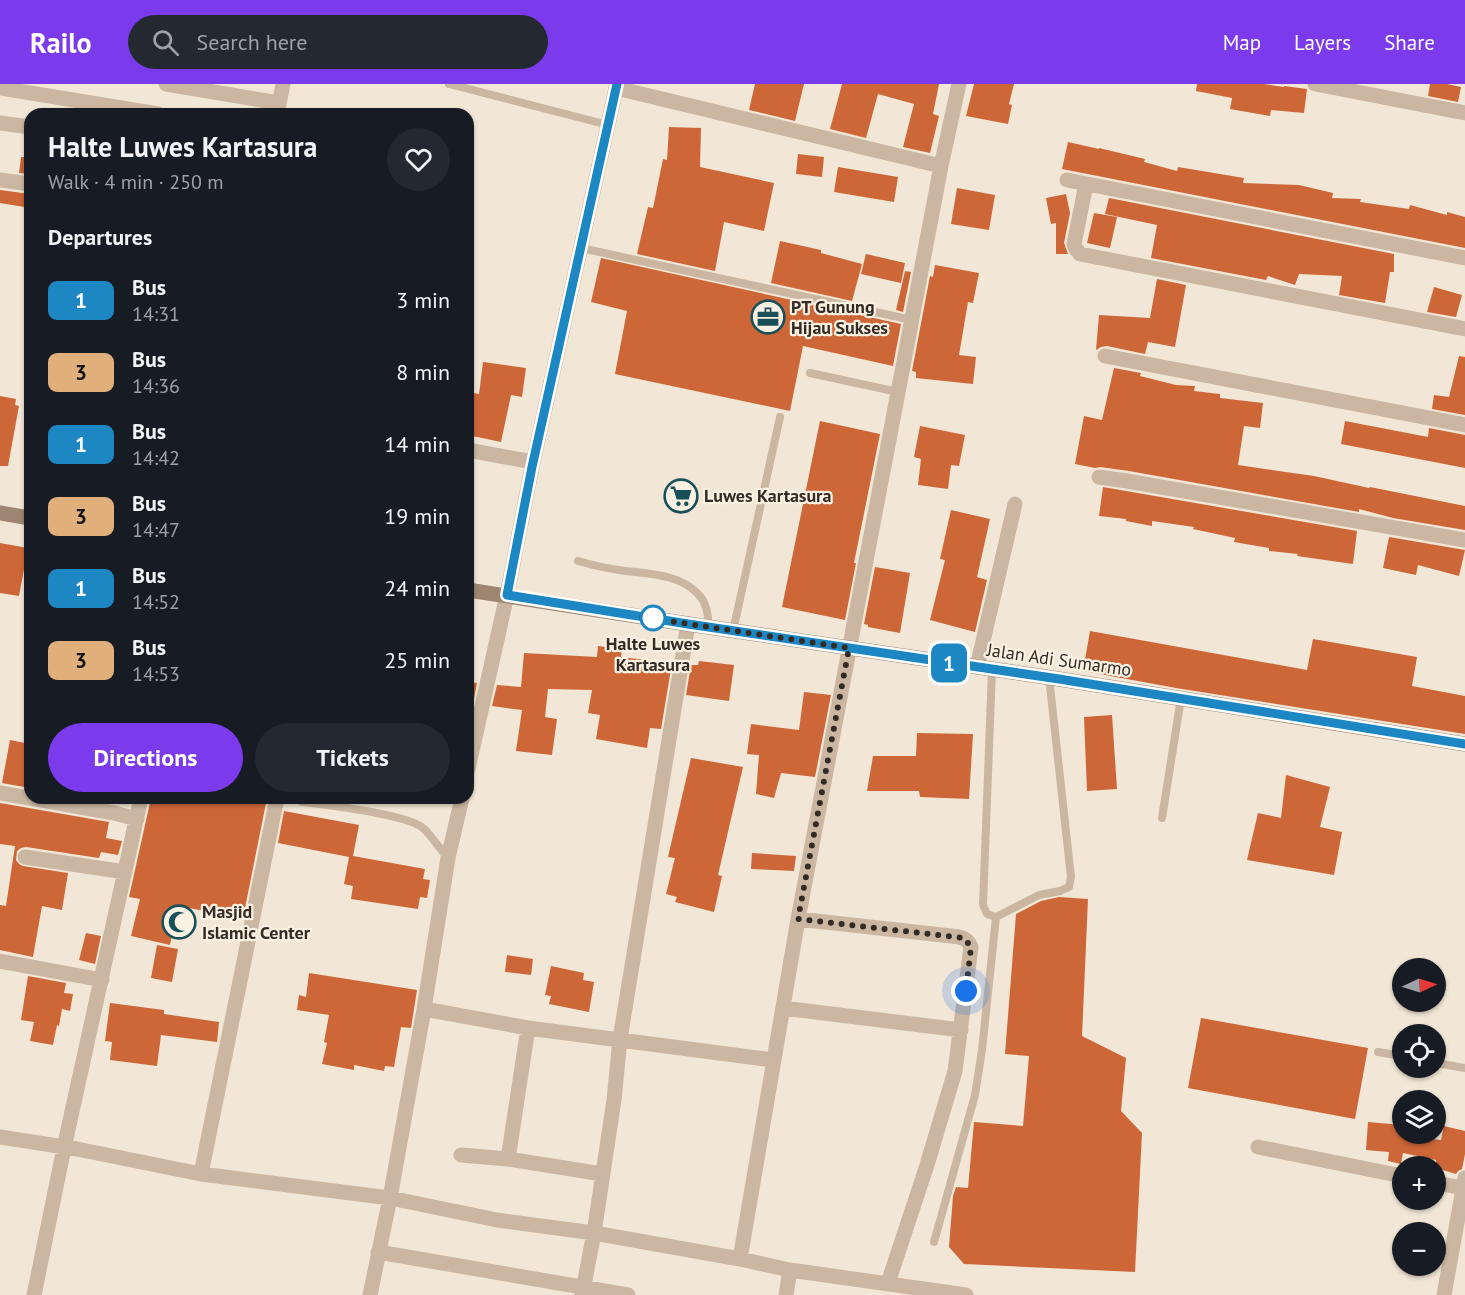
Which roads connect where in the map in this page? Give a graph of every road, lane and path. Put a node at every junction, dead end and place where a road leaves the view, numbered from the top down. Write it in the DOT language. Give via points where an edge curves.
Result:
graph roads {
  1 [pos="166,84"];
  2 [pos="283,84"];
  3 [pos="449,84"];
  4 [pos="959,84"];
  5 [pos="1315,84"];
  6 [pos="616,86"];
  7 [pos="0,88"];
  8 [pos="122,108"];
  9 [pos="278,108"];
  10 [pos="1465,113"];
  11 [pos="0,123"];
  12 [pos="608,125"];
  13 [pos="24,126"];
  14 [pos="941,166"];
  15 [pos="0,180"];
  16 [pos="1067,180"];
  17 [pos="24,183"];
  18 [pos="1086,184"];
  19 [pos="581,248"];
  20 [pos="1465,258"];
  21 [pos="912,320"];
  22 [pos="1465,329"];
  23 [pos="1105,356"];
  24 [pos="810,373"];
  25 [pos="898,392"];
  26 [pos="780,417"];
  27 [pos="1465,425"];
  28 [pos="474,451"];
  29 [pos="533,462"];
  30 [pos="1099,477"];
  31 [pos="1015,504"];
  32 [pos="0,513"];
  33 [pos="24,517"];
  34 [pos="1465,540"];
  35 [pos="578,561"];
  36 [pos="474,591"];
  37 [pos="507,595"];
  38 [pos="688,624"];
  39 [pos="709,627"];
  40 [pos="733,631"];
  41 [pos="849,648"];
  42 [pos="985,668"];
  43 [pos="1054,678"];
  44 [pos="1181,698"];
  45 [pos="474,743"];
  46 [pos="1465,744"];
  47 [pos="0,793"];
  48 [pos="24,797"];
  49 [pos="63,804"];
  50 [pos="140,804"];
  51 [pos="276,804"];
  52 [pos="316,804"];
  53 [pos="461,804"];
  54 [pos="1162,818"];
  55 [pos="137,819"];
  56 [pos="25,857"];
  57 [pos="448,858"];
  58 [pos="125,873"];
  59 [pos="996,917"];
  60 [pos="798,919"];
  61 [pos="0,961"];
  62 [pos="102,980"];
  63 [pos="783,1008"];
  64 [pos="424,1009"];
  65 [pos="528,1028"];
  66 [pos="961,1030"];
  67 [pos="620,1040"];
  68 [pos="1378,1052"];
  69 [pos="1392,1054"];
  70 [pos="773,1060"];
  71 [pos="1446,1065"];
  72 [pos="1465,1068"];
  73 [pos="0,1137"];
  74 [pos="1258,1147"];
  75 [pos="64,1148"];
  76 [pos="461,1155"];
  77 [pos="508,1159"];
  78 [pos="201,1174"];
  79 [pos="602,1174"];
  80 [pos="1392,1174"];
  81 [pos="1446,1183"];
  82 [pos="1464,1183"];
  83 [pos="390,1198"];
  84 [pos="594,1233"];
  85 [pos="934,1242"];
  86 [pos="378,1252"];
  87 [pos="740,1259"];
  88 [pos="790,1270"];
  89 [pos="888,1283"];
  90 [pos="583,1291"];
  91 [pos="34,1295"];
  92 [pos="370,1295"];
  93 [pos="628,1295"];
  94 [pos="786,1295"];
  95 [pos="966,1295"];
  96 [pos="1444,1295"];
  1 -- 9 [label="street"];
  2 -- 9 [label="street"];
  3 -- 12 [label="lane"];
  4 -- 14 [label="street"];
  5 -- 10 [label="street"];
  6 -- 12 [label="street"];
  6 -- 14 [label="street"];
  7 -- 8 [label="street"];
  11 -- 13 [label="street"];
  12 -- 19 [label="street"];
  14 -- 21 [label="street"];
  15 -- 17 [label="street"];
  16 -- 18 [label="street"];
  18 -- 20 [label="street"];
  18 -- 22 [label="street" via="1074,244 1080,254"];
  19 -- 21 [label="lane"];
  19 -- 29 [label="street"];
  21 -- 25 [label="street"];
  23 -- 27 [label="street"];
  24 -- 25 [label="lane"];
  25 -- 41 [label="street"];
  26 -- 40 [label="lane"];
  28 -- 29 [label="street"];
  29 -- 37 [label="street"];
  30 -- 34 [label="street"];
  31 -- 42 [label="street"];
  32 -- 33 [label="main road"];
  35 -- 39 [label="lane" via="669,577 685,585 704,602"];
  36 -- 37 [label="main road, Jalan Adi Sumarmo"];
  37 -- 38 [label="main road, Jalan Adi Sumarmo"];
  37 -- 45 [label="street"];
  38 -- 39 [label="main road, Jalan Adi Sumarmo"];
  38 -- 67 [label="street"];
  39 -- 40 [label="main road, Jalan Adi Sumarmo"];
  40 -- 41 [label="main road, Jalan Adi Sumarmo"];
  41 -- 42 [label="main road, Jalan Adi Sumarmo"];
  41 -- 60 [label="street"];
  42 -- 43 [label="main road, Jalan Adi Sumarmo"];
  42 -- 59 [label="lane" via="983,905 987,914"];
  43 -- 44 [label="main road, Jalan Adi Sumarmo"];
  43 -- 59 [label="lane" via="1069,886 1039,895"];
  44 -- 46 [label="main road, Jalan Adi Sumarmo"];
  44 -- 54 [label="lane"];
  47 -- 48 [label="street"];
  49 -- 55 [label="street"];
  50 -- 55 [label="street"];
  51 -- 78 [label="street"];
  52 -- 57 [label="lane" via="415,823"];
  53 -- 57 [label="street"];
  55 -- 58 [label="street"];
  56 -- 58 [label="street"];
  57 -- 64 [label="street"];
  58 -- 62 [label="street"];
  59 -- 85 [label="lane" via="975,1095"];
  60 -- 63 [label="street"];
  60 -- 66 [label="street" via="964,938 971,947"];
  61 -- 62 [label="street"];
  62 -- 75 [label="street"];
  63 -- 66 [label="street"];
  63 -- 70 [label="street"];
  64 -- 65 [label="street"];
  64 -- 83 [label="street"];
  65 -- 67 [label="street"];
  65 -- 77 [label="street"];
  66 -- 89 [label="street" via="956,1071"];
  67 -- 70 [label="street"];
  67 -- 79 [label="street"];
  68 -- 69 [label="lane"];
  70 -- 87 [label="street"];
  71 -- 72 [label="lane"];
  73 -- 75 [label="street"];
  74 -- 80 [label="street"];
  75 -- 78 [label="street"];
  75 -- 91 [label="street"];
  76 -- 77 [label="street"];
  77 -- 79 [label="street"];
  78 -- 83 [label="street"];
  79 -- 84 [label="street"];
  81 -- 82 [label="street"];
  82 -- 96 [label="street"];
  83 -- 84 [label="street" via="496,1220"];
  83 -- 86 [label="street"];
  84 -- 87 [label="street"];
  84 -- 90 [label="street"];
  86 -- 90 [label="street"];
  86 -- 92 [label="street"];
  87 -- 88 [label="street"];
  88 -- 89 [label="street"];
  88 -- 94 [label="street"];
  89 -- 95 [label="street"];
  90 -- 93 [label="street"];
}
